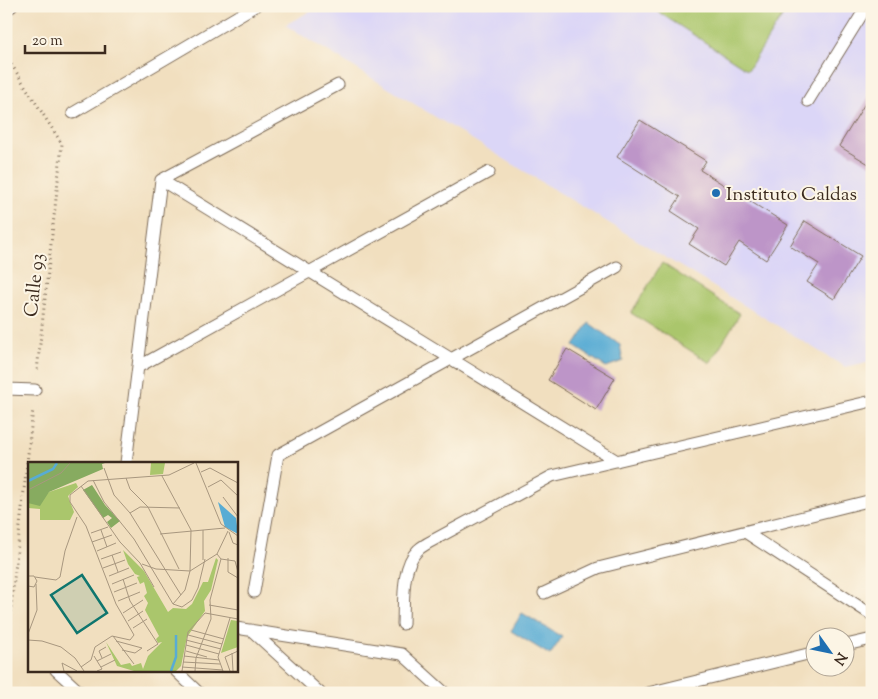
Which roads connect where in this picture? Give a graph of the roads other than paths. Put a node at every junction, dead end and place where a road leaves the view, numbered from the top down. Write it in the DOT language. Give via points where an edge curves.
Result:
graph roads {
  1 [pos="12,6"];
  2 [pos="255,6"];
  3 [pos="867,6"];
  4 [pos="6,10"];
  5 [pos="338,85"];
  6 [pos="808,101"];
  7 [pos="73,113"];
  8 [pos="488,172"];
  9 [pos="161,180"];
  10 [pos="616,268"];
  11 [pos="310,271"];
  12 [pos="452,359"];
  13 [pos="138,367"];
  14 [pos="6,389"];
  15 [pos="35,390"];
  16 [pos="872,401"];
  17 [pos="617,461"];
  18 [pos="126,462"];
  19 [pos="872,500"];
  20 [pos="745,532"];
  21 [pos="254,592"];
  22 [pos="544,593"];
  23 [pos="872,615"];
  24 [pos="403,624"];
  25 [pos="238,628"];
  26 [pos="251,630"];
  27 [pos="872,639"];
  28 [pos="856,643"];
  29 [pos="806,654"];
  30 [pos="58,672"];
  31 [pos="177,672"];
  32 [pos="81,693"];
  33 [pos="199,693"];
  34 [pos="320,693"];
  35 [pos="444,693"];
  36 [pos="648,693"];
  1 -- 4 [label="lane"];
  2 -- 7 [label="lane"];
  3 -- 6 [label="lane"];
  5 -- 9 [label="lane"];
  8 -- 11 [label="lane"];
  9 -- 11 [label="lane"];
  9 -- 13 [label="lane"];
  10 -- 12 [label="lane"];
  11 -- 12 [label="lane"];
  11 -- 13 [label="lane"];
  12 -- 17 [label="lane"];
  12 -- 21 [label="lane" via="278,455"];
  13 -- 18 [label="lane"];
  14 -- 15 [label="lane"];
  16 -- 17 [label="lane"];
  17 -- 24 [label="lane" via="552,476 418,550 406,575"];
  19 -- 20 [label="lane"];
  20 -- 22 [label="lane" via="598,568"];
  20 -- 23 [label="lane"];
  25 -- 26 [label="lane"];
  26 -- 34 [label="lane"];
  26 -- 35 [label="lane" via="402,654"];
  27 -- 28 [label="lane"];
  29 -- 36 [label="lane"];
  30 -- 32 [label="lane"];
  31 -- 33 [label="lane"];
}
